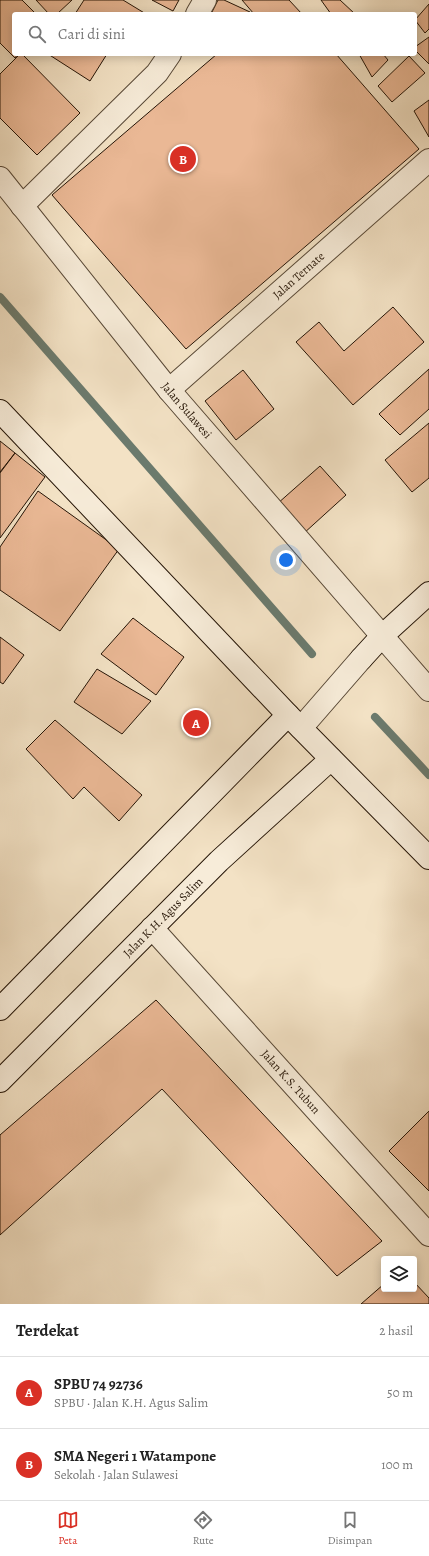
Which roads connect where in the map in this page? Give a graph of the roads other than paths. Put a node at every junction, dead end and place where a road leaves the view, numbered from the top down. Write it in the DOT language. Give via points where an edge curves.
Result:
graph roads {
  1 [pos="205,0"];
  2 [pos="198,12"];
  3 [pos="169,56"];
  4 [pos="429,160"];
  5 [pos="0,178"];
  6 [pos="22,206"];
  7 [pos="169,390"];
  8 [pos="0,411"];
  9 [pos="429,593"];
  10 [pos="382,636"];
  11 [pos="429,690"];
  12 [pos="294,721"];
  13 [pos="331,759"];
  14 [pos="429,858"];
  15 [pos="152,928"];
  16 [pos="0,1009"];
  17 [pos="0,1081"];
  18 [pos="429,1235"];
  1 -- 2 [label="street"];
  3 -- 6 [label="street" via="157,73"];
  4 -- 7 [label="street, Jalan Ternate"];
  5 -- 6 [label="street, Jalan Sulawesi"];
  6 -- 7 [label="street, Jalan Sulawesi"];
  7 -- 10 [label="street, Jalan Sulawesi"];
  8 -- 12 [label="street"];
  9 -- 10 [label="street"];
  10 -- 11 [label="street, Jalan Sulawesi"];
  10 -- 12 [label="street" via="329,695"];
  12 -- 13 [label="street"];
  12 -- 16 [label="street"];
  13 -- 14 [label="street"];
  13 -- 15 [label="street, Jalan K.H. Agus Salim" via="219,861"];
  15 -- 17 [label="street, Jalan K.H. Agus Salim"];
  15 -- 18 [label="street, Jalan K.S. Tubun"];
}
